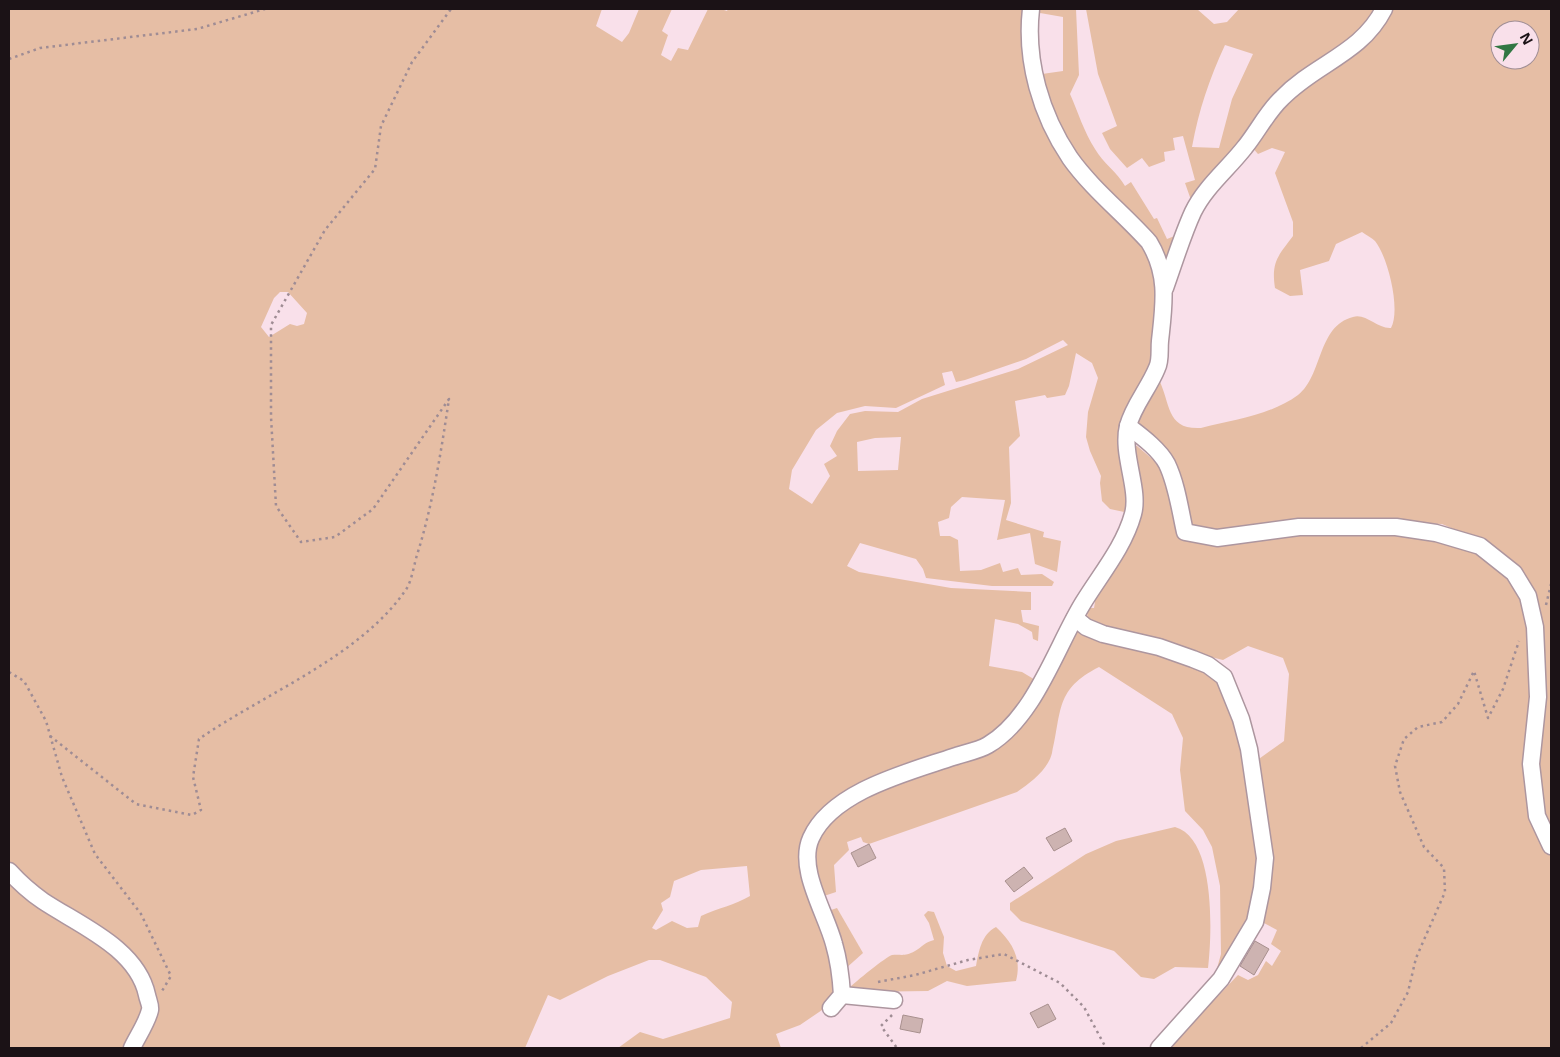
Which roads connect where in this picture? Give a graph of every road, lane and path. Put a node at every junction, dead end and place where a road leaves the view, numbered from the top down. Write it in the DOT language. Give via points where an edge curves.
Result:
graph roads {
  1 [pos="265,9"];
  2 [pos="451,9"];
  3 [pos="1031,9"];
  4 [pos="1384,9"];
  5 [pos="9,58"];
  6 [pos="1164,292"];
  7 [pos="1128,426"];
  8 [pos="1551,584"];
  9 [pos="1075,618"];
  10 [pos="1534,621"];
  11 [pos="9,672"];
  12 [pos="50,736"];
  13 [pos="1551,846"];
  14 [pos="9,871"];
  15 [pos="874,983"];
  16 [pos="842,995"];
  17 [pos="893,1006"];
  18 [pos="830,1008"];
  19 [pos="150,1009"];
  20 [pos="132,1048"];
  21 [pos="897,1048"];
  22 [pos="1106,1048"];
  23 [pos="1159,1048"];
  24 [pos="1361,1048"];
  1 -- 5 [label="path" via="197,29 40,48"];
  2 -- 12 [label="path" via="412,62 381,126 375,168 325,230 272,325 271,417 276,506 301,542 335,537 373,509 449,399 431,509 408,586 371,630 199,739 193,777 201,810 192,815 136,804"];
  3 -- 6 [label="street" via="1029,25 1033,66 1042,106 1071,159 1149,242 1159,258"];
  4 -- 6 [label="street" via="1365,37 1341,56 1309,73 1281,98 1216,180 1193,211"];
  6 -- 7 [label="street" via="1159,366"];
  7 -- 9 [label="street" via="1126,450 1134,512 1118,547"];
  7 -- 10 [label="street" via="1166,463 1185,532 1217,538 1299,527 1345,526 1396,527 1436,533 1480,546 1514,573 1528,596"];
  8 -- 10 [label="path" via="1545,609"];
  9 -- 16 [label="street" via="1036,691 1006,732 988,746 869,788 846,800 812,835 807,848 807,865 835,945"];
  9 -- 23 [label="street" via="1103,634 1193,659 1224,677 1236,702 1249,749 1265,858 1255,922 1221,978"];
  10 -- 13 [label="street" via="1538,697 1531,764 1538,816"];
  10 -- 24 [label="path" via="1524,630 1503,689 1488,718 1474,672 1458,704 1442,722 1418,727 1404,739 1395,766 1400,792 1424,847 1444,868 1445,892 1416,958 1408,992 1391,1023"];
  11 -- 12 [label="path" via="24,682 46,721"];
  12 -- 19 [label="path" via="62,777 95,854 141,914 171,976"];
  14 -- 19 [label="street" via="30,891 100,937 128,960 145,986"];
  15 -- 22 [label="path" via="1004,954 1060,983 1084,1007"];
  16 -- 17 [label="street"];
  16 -- 18 [label="street"];
  17 -- 21 [label="path" via="892,1015 881,1026"];
  19 -- 20 [label="street"];
}
